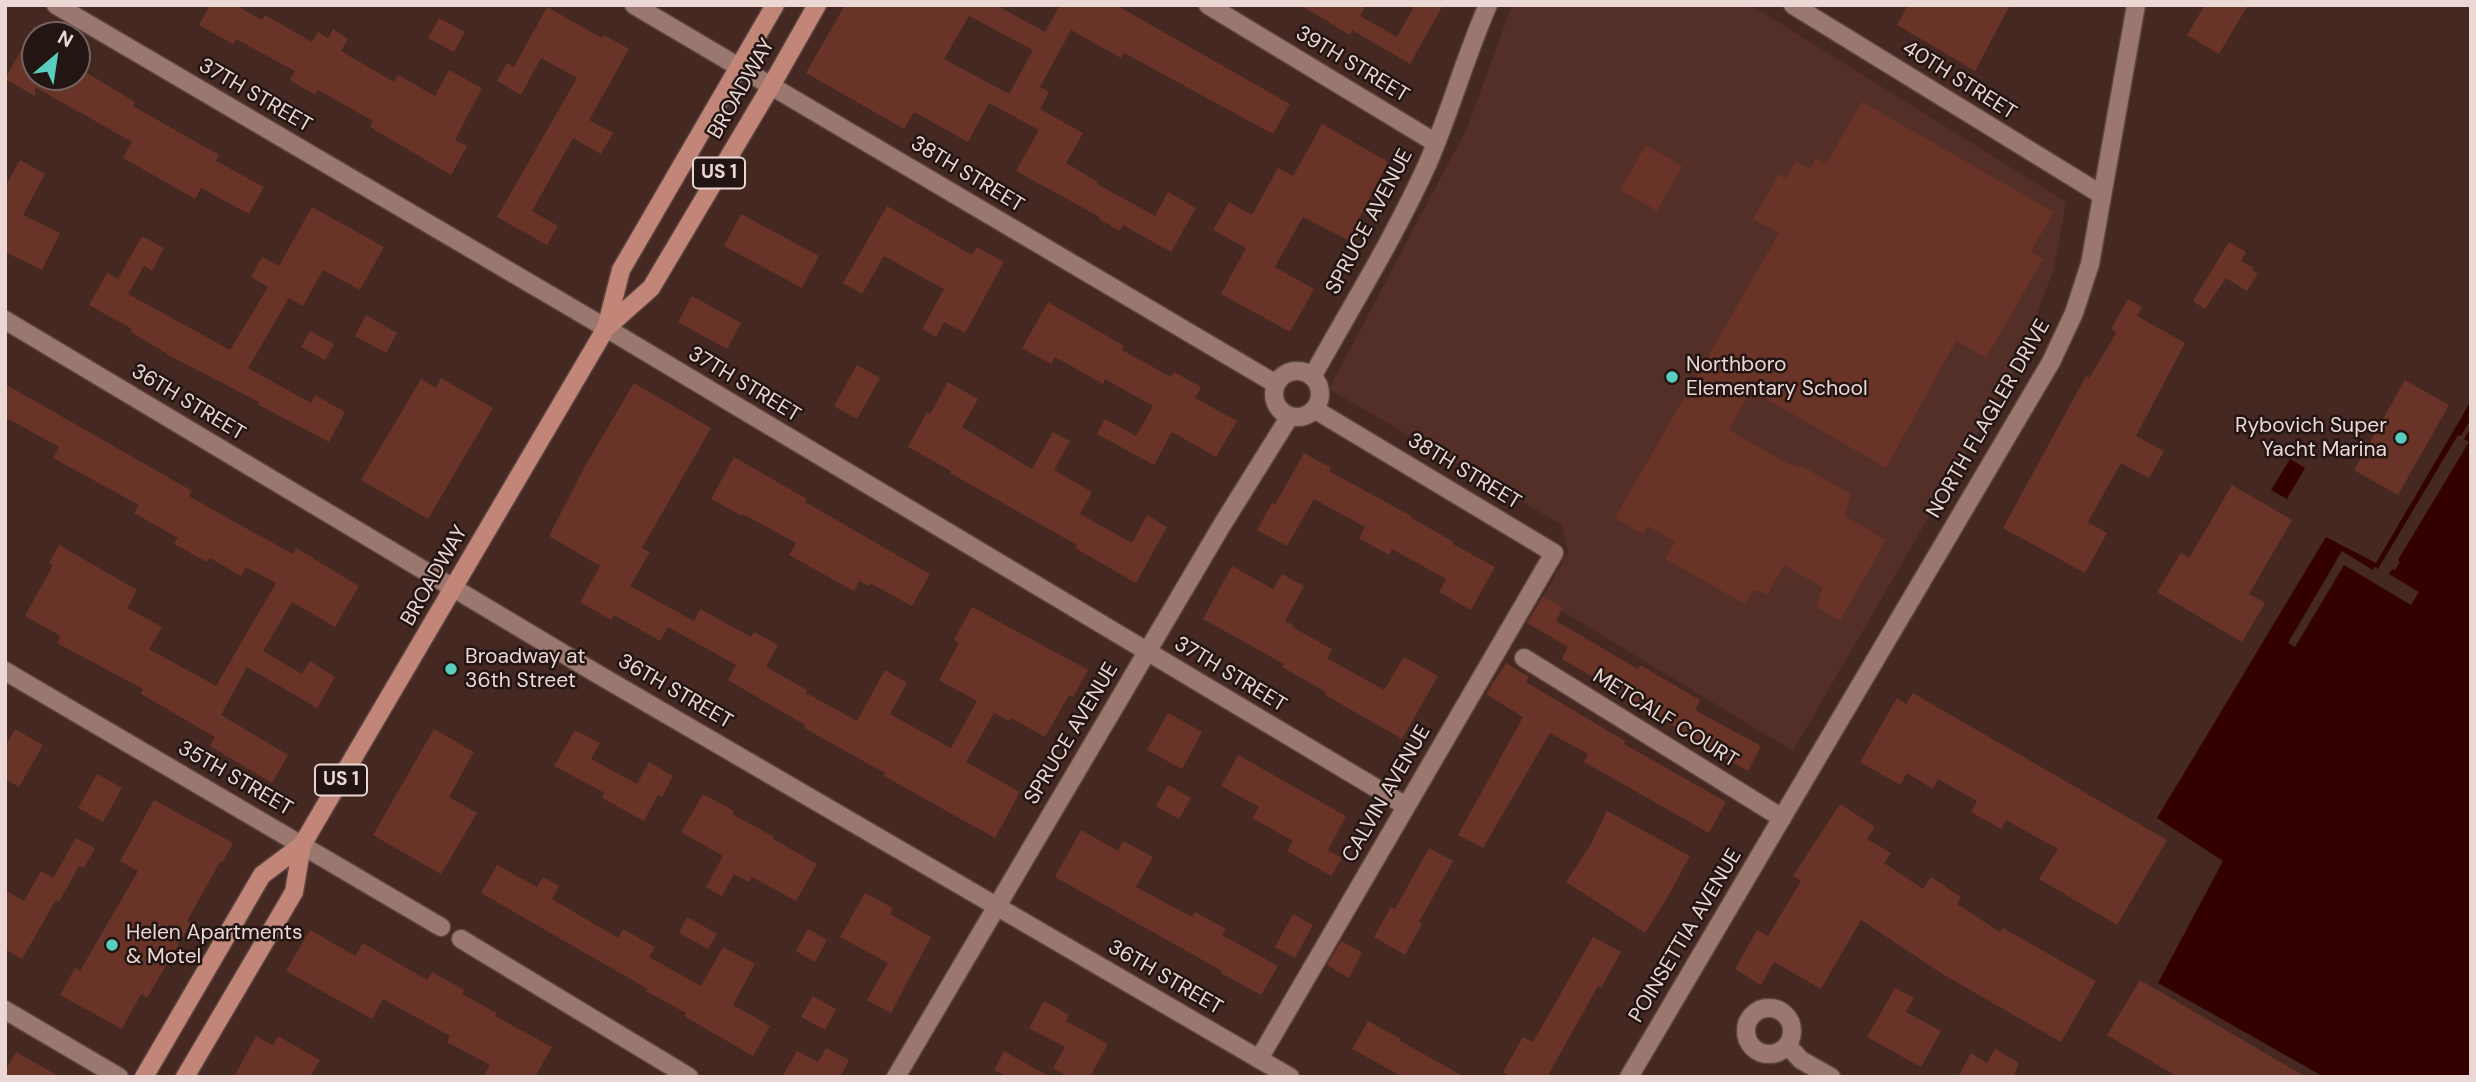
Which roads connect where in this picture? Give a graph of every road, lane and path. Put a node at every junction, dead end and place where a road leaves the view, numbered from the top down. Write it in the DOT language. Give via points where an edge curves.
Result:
graph roads {
  1 [pos="56,5"];
  2 [pos="634,5"];
  3 [pos="775,5"];
  4 [pos="817,5"];
  5 [pos="1208,5"];
  6 [pos="1489,5"];
  7 [pos="1793,5"];
  8 [pos="2136,5"];
  9 [pos="740,67"];
  10 [pos="771,86"];
  11 [pos="1436,143"];
  12 [pos="2102,195"];
  13 [pos="5,320"];
  14 [pos="606,328"];
  15 [pos="1312,377"];
  16 [pos="1276,384"];
  17 [pos="1314,409"];
  18 [pos="1290,416"];
  19 [pos="1554,553"];
  20 [pos="455,587"];
  21 [pos="1147,652"];
  22 [pos="1524,659"];
  23 [pos="5,671"];
  24 [pos="1406,806"];
  25 [pos="1782,818"];
  26 [pos="302,845"];
  27 [pos="997,905"];
  28 [pos="441,927"];
  29 [pos="461,939"];
  30 [pos="5,1010"];
  31 [pos="1788,1046"];
  32 [pos="1259,1059"];
  33 [pos="119,1077"];
  34 [pos="144,1077"];
  35 [pos="185,1077"];
  36 [pos="690,1077"];
  37 [pos="896,1077"];
  38 [pos="1290,1077"];
  39 [pos="1629,1077"];
  40 [pos="1830,1077"];
  1 -- 14 [label="street, 37TH STREET"];
  2 -- 9 [label="street, 38TH STREET"];
  3 -- 9 [label="main road, BROADWAY / US 1"];
  4 -- 10 [label="main road, BROADWAY / US 1"];
  5 -- 11 [label="street, 39TH STREET"];
  6 -- 11 [label="street, SPRUCE AVENUE"];
  7 -- 12 [label="street, 40TH STREET"];
  8 -- 12 [label="street, NORTH FLAGLER DRIVE"];
  9 -- 10 [label="street, 38TH STREET"];
  9 -- 14 [label="main road, BROADWAY / US 1" via="621,270"];
  10 -- 14 [label="main road, BROADWAY / US 1" via="651,288"];
  10 -- 16 [label="street, 38TH STREET"];
  11 -- 15 [label="street, SPRUCE AVENUE" via="1401,220"];
  12 -- 25 [label="street, NORTH FLAGLER DRIVE" via="2090,264 2051,362"];
  13 -- 20 [label="street, 36TH STREET"];
  14 -- 20 [label="main road, BROADWAY / US 1"];
  14 -- 21 [label="street, 37TH STREET"];
  15 -- 16 [label="street" via="1292,371"];
  15 -- 17 [label="street" via="1320,389"];
  16 -- 18 [label="street" via="1278,407"];
  17 -- 18 [label="street" via="1303,416"];
  17 -- 19 [label="street, 38TH STREET"];
  18 -- 21 [label="street, SPRUCE AVENUE"];
  19 -- 24 [label="street, CALVIN AVENUE"];
  20 -- 26 [label="main road, BROADWAY / US 1"];
  20 -- 27 [label="street, 36TH STREET"];
  21 -- 24 [label="street, 37TH STREET"];
  21 -- 27 [label="street, SPRUCE AVENUE"];
  22 -- 25 [label="street, METCALF COURT"];
  23 -- 26 [label="street, 35TH STREET"];
  24 -- 32 [label="street, CALVIN AVENUE"];
  25 -- 39 [label="street, POINSETTIA AVENUE"];
  26 -- 28 [label="street, 35TH STREET"];
  26 -- 34 [label="main road, BROADWAY / US 1" via="262,875"];
  26 -- 35 [label="main road, BROADWAY / US 1" via="295,891"];
  27 -- 32 [label="street, 36TH STREET"];
  27 -- 37 [label="street, SPRUCE AVENUE"];
  29 -- 36 [label="street"];
  30 -- 33 [label="street"];
  31 -- 40 [label="street" via="1801,1060"];
  32 -- 38 [label="street, 36TH STREET"];
}
